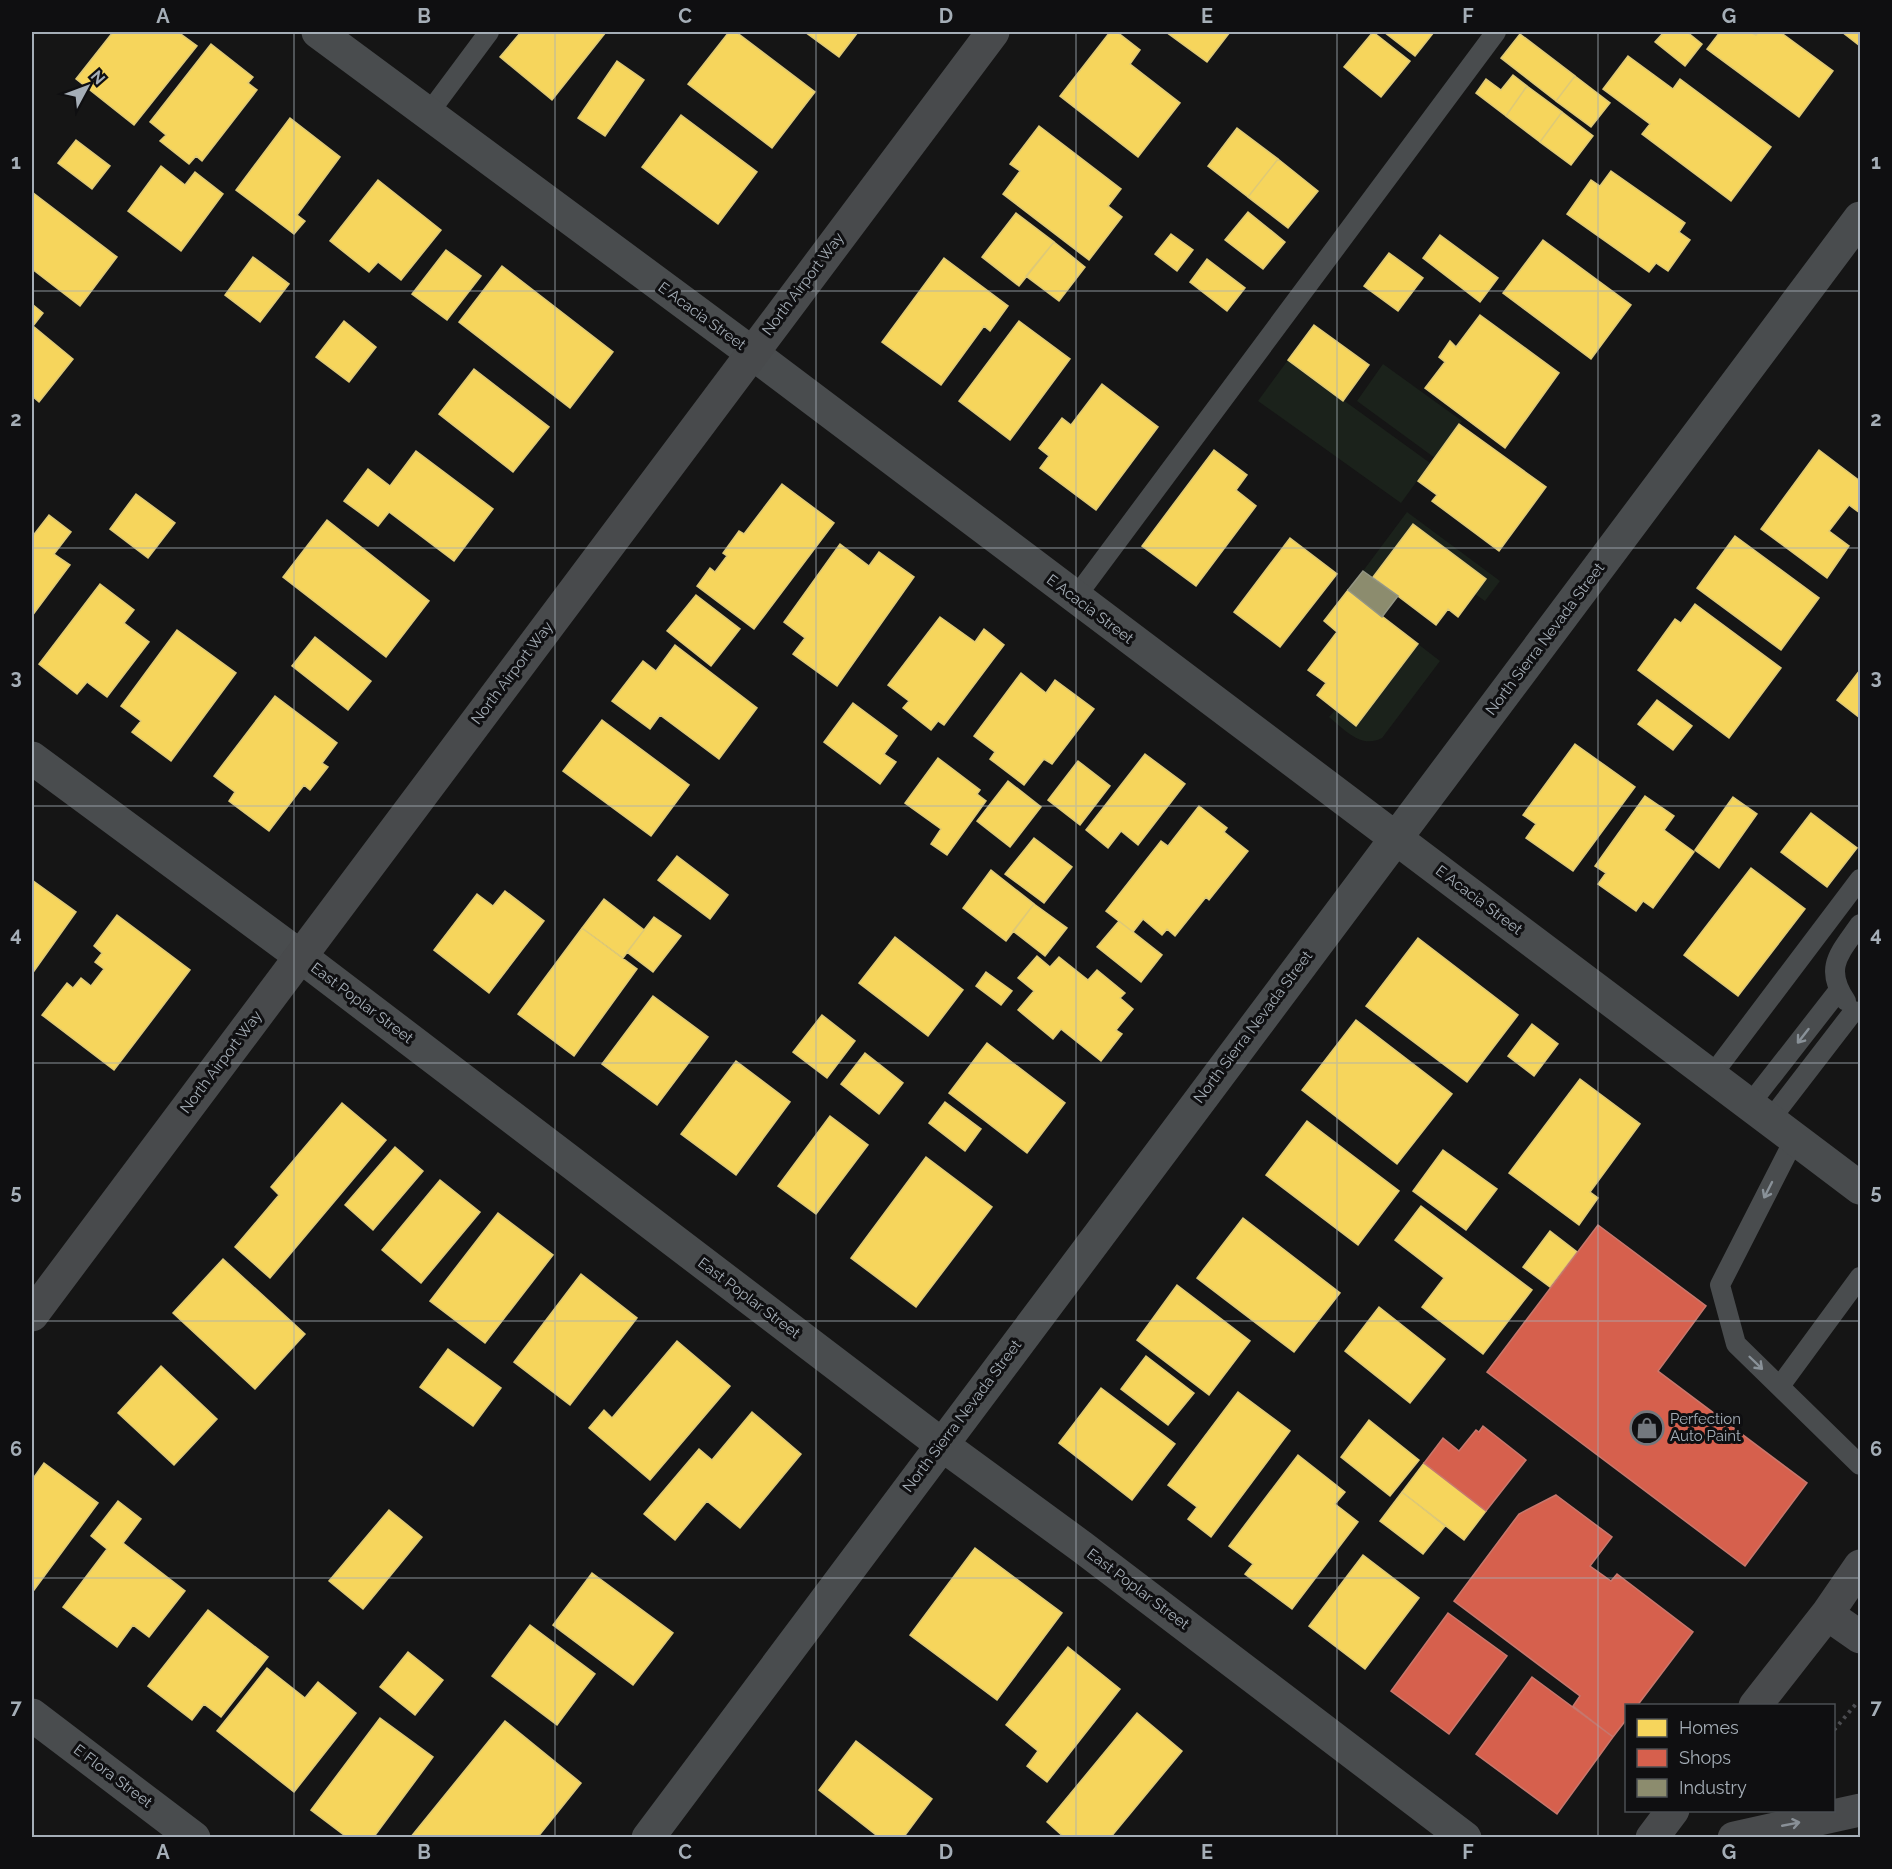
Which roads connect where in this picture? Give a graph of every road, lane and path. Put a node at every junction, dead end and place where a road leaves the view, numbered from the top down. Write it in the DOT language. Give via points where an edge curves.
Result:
graph roads {
  1 [pos="318,32"];
  2 [pos="489,32"];
  3 [pos="993,32"];
  4 [pos="1496,32"];
  5 [pos="428,114"];
  6 [pos="1860,218"];
  7 [pos="752,353"];
  8 [pos="1075,598"];
  9 [pos="32,758"];
  10 [pos="1395,837"];
  11 [pos="1860,879"];
  12 [pos="1860,924"];
  13 [pos="300,956"];
  14 [pos="1839,990"];
  15 [pos="1857,1014"];
  16 [pos="1712,1076"];
  17 [pos="1772,1121"];
  18 [pos="1860,1188"];
  19 [pos="1860,1277"];
  20 [pos="32,1315"];
  21 [pos="1780,1386"];
  22 [pos="940,1444"];
  23 [pos="1860,1465"];
  24 [pos="1860,1566"];
  25 [pos="1827,1614"];
  26 [pos="1860,1637"];
  27 [pos="1757,1704"];
  28 [pos="1856,1704"];
  29 [pos="32,1715"];
  30 [pos="1835,1728"];
  31 [pos="1860,1810"];
  32 [pos="1672,1812"];
  33 [pos="194,1838"];
  34 [pos="648,1838"];
  35 [pos="1465,1838"];
  36 [pos="1652,1838"];
  37 [pos="1734,1838"];
  1 -- 5 [label="street, E Acacia Street"];
  2 -- 5 [label="lane"];
  3 -- 7 [label="main road, North Airport Way"];
  4 -- 8 [label="lane"];
  5 -- 7 [label="street, E Acacia Street"];
  6 -- 10 [label="street, North Sierra Nevada Street"];
  7 -- 8 [label="street, E Acacia Street"];
  7 -- 13 [label="main road, North Airport Way"];
  8 -- 10 [label="street, E Acacia Street"];
  9 -- 13 [label="street, East Poplar Street"];
  10 -- 16 [label="street, E Acacia Street"];
  10 -- 22 [label="street, North Sierra Nevada Street"];
  11 -- 16 [label="lane"];
  12 -- 14 [label="lane" via="1841,951 1833,972"];
  13 -- 20 [label="main road, North Airport Way"];
  13 -- 22 [label="street, East Poplar Street"];
  14 -- 15 [label="lane"];
  14 -- 17 [label="lane, one-way"];
  15 -- 17 [label="lane"];
  16 -- 17 [label="street, E Acacia Street"];
  17 -- 18 [label="street, E Acacia Street"];
  17 -- 21 [label="lane, one-way" via="1720,1285 1736,1344"];
  19 -- 21 [label="lane"];
  21 -- 23 [label="lane"];
  22 -- 34 [label="street, North Sierra Nevada Street"];
  22 -- 35 [label="street, East Poplar Street" via="1083,1546"];
  24 -- 25 [label="main road"];
  25 -- 26 [label="main road"];
  25 -- 27 [label="main road"];
  28 -- 30 [label="path"];
  29 -- 33 [label="street, E Flora Street"];
  37 -- 31 [label="main road, one-way"];
  32 -- 36 [label="main road"];
}
